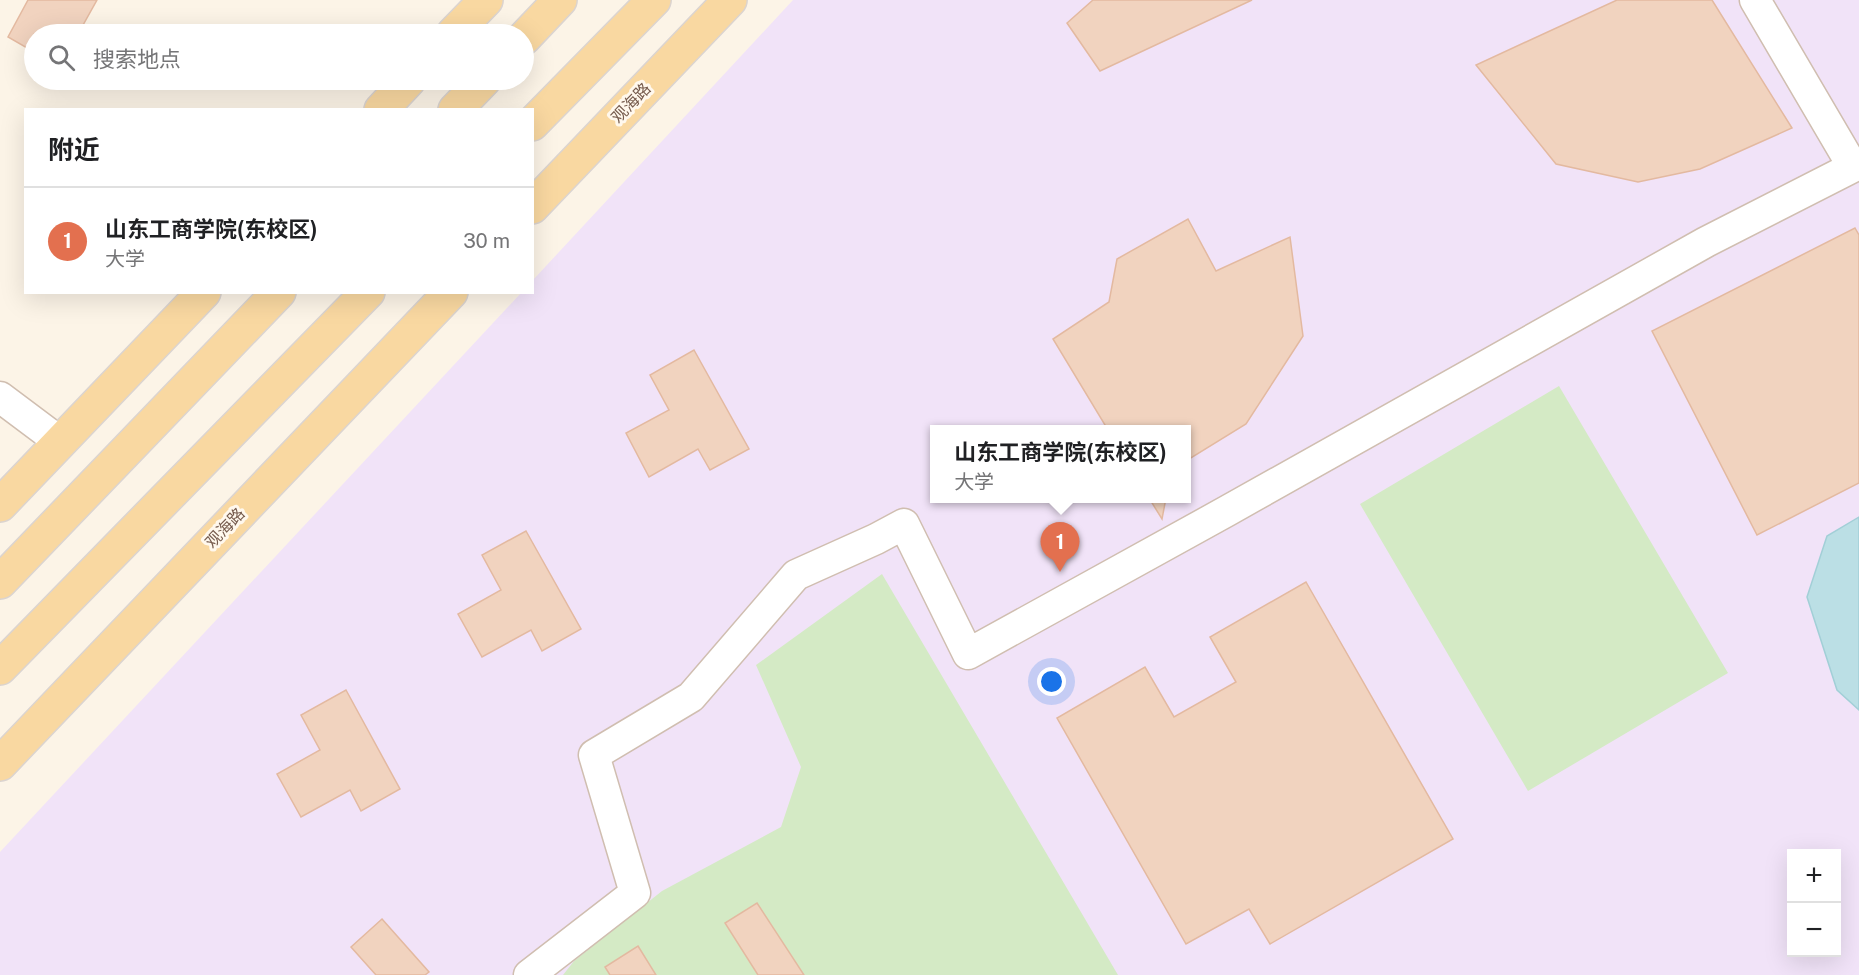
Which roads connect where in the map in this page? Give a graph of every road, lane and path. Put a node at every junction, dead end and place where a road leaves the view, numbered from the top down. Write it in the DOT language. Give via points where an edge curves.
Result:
graph roads {
  1 [pos="486,0"];
  2 [pos="561,0"];
  3 [pos="654,0"];
  4 [pos="730,0"];
  5 [pos="1755,0"];
  6 [pos="463,24"];
  7 [pos="534,28"];
  8 [pos="400,90"];
  9 [pos="474,90"];
  10 [pos="383,108"];
  11 [pos="457,108"];
  12 [pos="534,122"];
  13 [pos="1856,172"];
  14 [pos="534,205"];
  15 [pos="202,294"];
  16 [pos="277,294"];
  17 [pos="366,294"];
  18 [pos="449,294"];
  19 [pos="0,397"];
  20 [pos="60,442"];
  21 [pos="0,505"];
  22 [pos="0,582"];
  23 [pos="0,668"];
  24 [pos="0,764"];
  25 [pos="529,975"];
  1 -- 6 [label="main road"];
  2 -- 7 [label="main road"];
  3 -- 12 [label="main road"];
  4 -- 14 [label="main road, 观海路"];
  5 -- 13 [label="street"];
  8 -- 10 [label="main road"];
  9 -- 11 [label="main road"];
  13 -- 25 [label="street" via="1706,242 968,654 904,524 796,575 691,697 594,755 635,893"];
  15 -- 20 [label="main road"];
  16 -- 22 [label="main road"];
  17 -- 23 [label="main road"];
  18 -- 24 [label="main road, 观海路"];
  19 -- 20 [label="street"];
  20 -- 21 [label="main road"];
}
